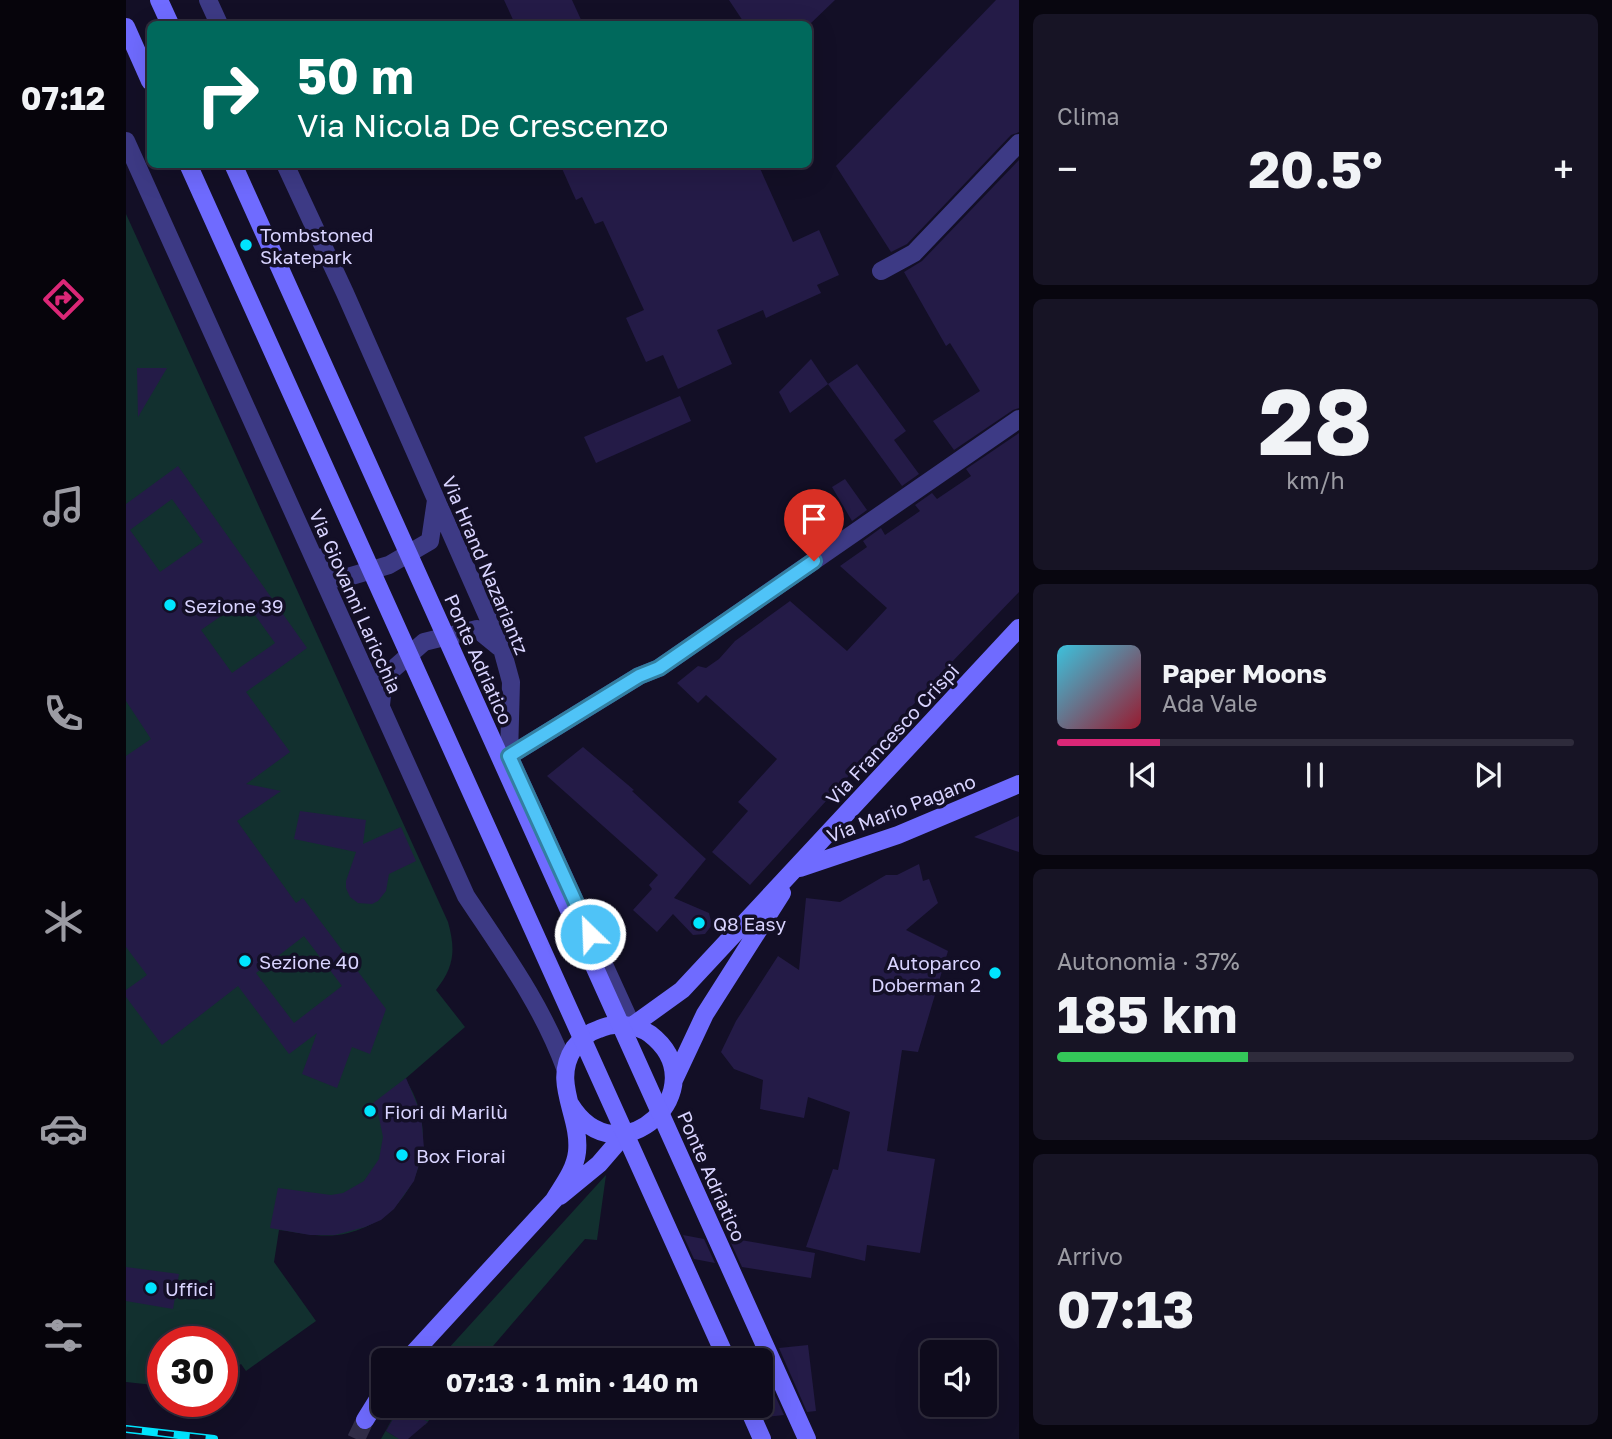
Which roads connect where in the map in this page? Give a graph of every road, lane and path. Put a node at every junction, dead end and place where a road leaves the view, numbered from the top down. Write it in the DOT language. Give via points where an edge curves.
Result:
graph roads {
  1 [pos="159,0"];
  2 [pos="208,0"];
  3 [pos="169,21"];
  4 [pos="218,21"];
  5 [pos="126,27"];
  6 [pos="147,74"];
  7 [pos="126,141"];
  8 [pos="1019,142"];
  9 [pos="190,168"];
  10 [pos="235,168"];
  11 [pos="287,168"];
  12 [pos="881,271"];
  13 [pos="1019,419"];
  14 [pos="436,498"];
  15 [pos="311,553"];
  16 [pos="1019,628"];
  17 [pos="502,649"];
  18 [pos="381,708"];
  19 [pos="509,756"];
  20 [pos="1019,785"];
  21 [pos="797,869"];
  22 [pos="632,1026"];
  23 [pos="565,1068"];
  24 [pos="673,1083"];
  25 [pos="570,1104"];
  26 [pos="624,1135"];
  27 [pos="554,1200"];
  28 [pos="418,1348"];
  29 [pos="722,1348"];
  30 [pos="371,1410"];
  31 [pos="753,1418"];
  32 [pos="365,1420"];
  33 [pos="762,1439"];
  34 [pos="807,1439"];
  1 -- 3 [label="main road"];
  2 -- 4 [label="street"];
  5 -- 6 [label="main road"];
  7 -- 15 [label="street, Via Giovanni Laricchia"];
  8 -- 12 [label="street" via="914,253"];
  9 -- 29 [label="main road, bridge"];
  10 -- 34 [label="main road, Ponte Adriatico, bridge"];
  11 -- 14 [label="street, Via Hrand Nazariantz"];
  13 -- 19 [label="street" via="659,668"];
  14 -- 15 [label="street" via="430,541 390,565 341,579"];
  14 -- 17 [label="street, Via Hrand Nazariantz"];
  15 -- 18 [label="street, Via Giovanni Laricchia"];
  16 -- 21 [label="main road, Via Francesco Crispi"];
  17 -- 18 [label="street" via="477,629 424,642 384,677"];
  17 -- 19 [label="street, Via Hrand Nazariantz" via="511,682"];
  18 -- 23 [label="street, Via Giovanni Laricchia" via="466,896 523,981"];
  19 -- 22 [label="street, Via Hrand Nazariantz"];
  20 -- 21 [label="main road, Via Mario Pagano" via="898,835"];
  21 -- 22 [label="main road, Via Francesco Crispi" via="682,990"];
  21 -- 24 [label="main road, Via Francesco Crispi" via="705,1014"];
  22 -- 23 [label="main road" via="612,1025 588,1034"];
  22 -- 24 [label="main road" via="646,1031 662,1046 672,1066"];
  23 -- 25 [label="main road"];
  24 -- 26 [label="main road" via="670,1099 658,1117"];
  25 -- 26 [label="main road" via="589,1125"];
  25 -- 27 [label="main road" via="577,1153"];
  26 -- 27 [label="main road" via="578,1184"];
  27 -- 28 [label="main road"];
  30 -- 32 [label="main road"];
  31 -- 33 [label="main road"];
}
